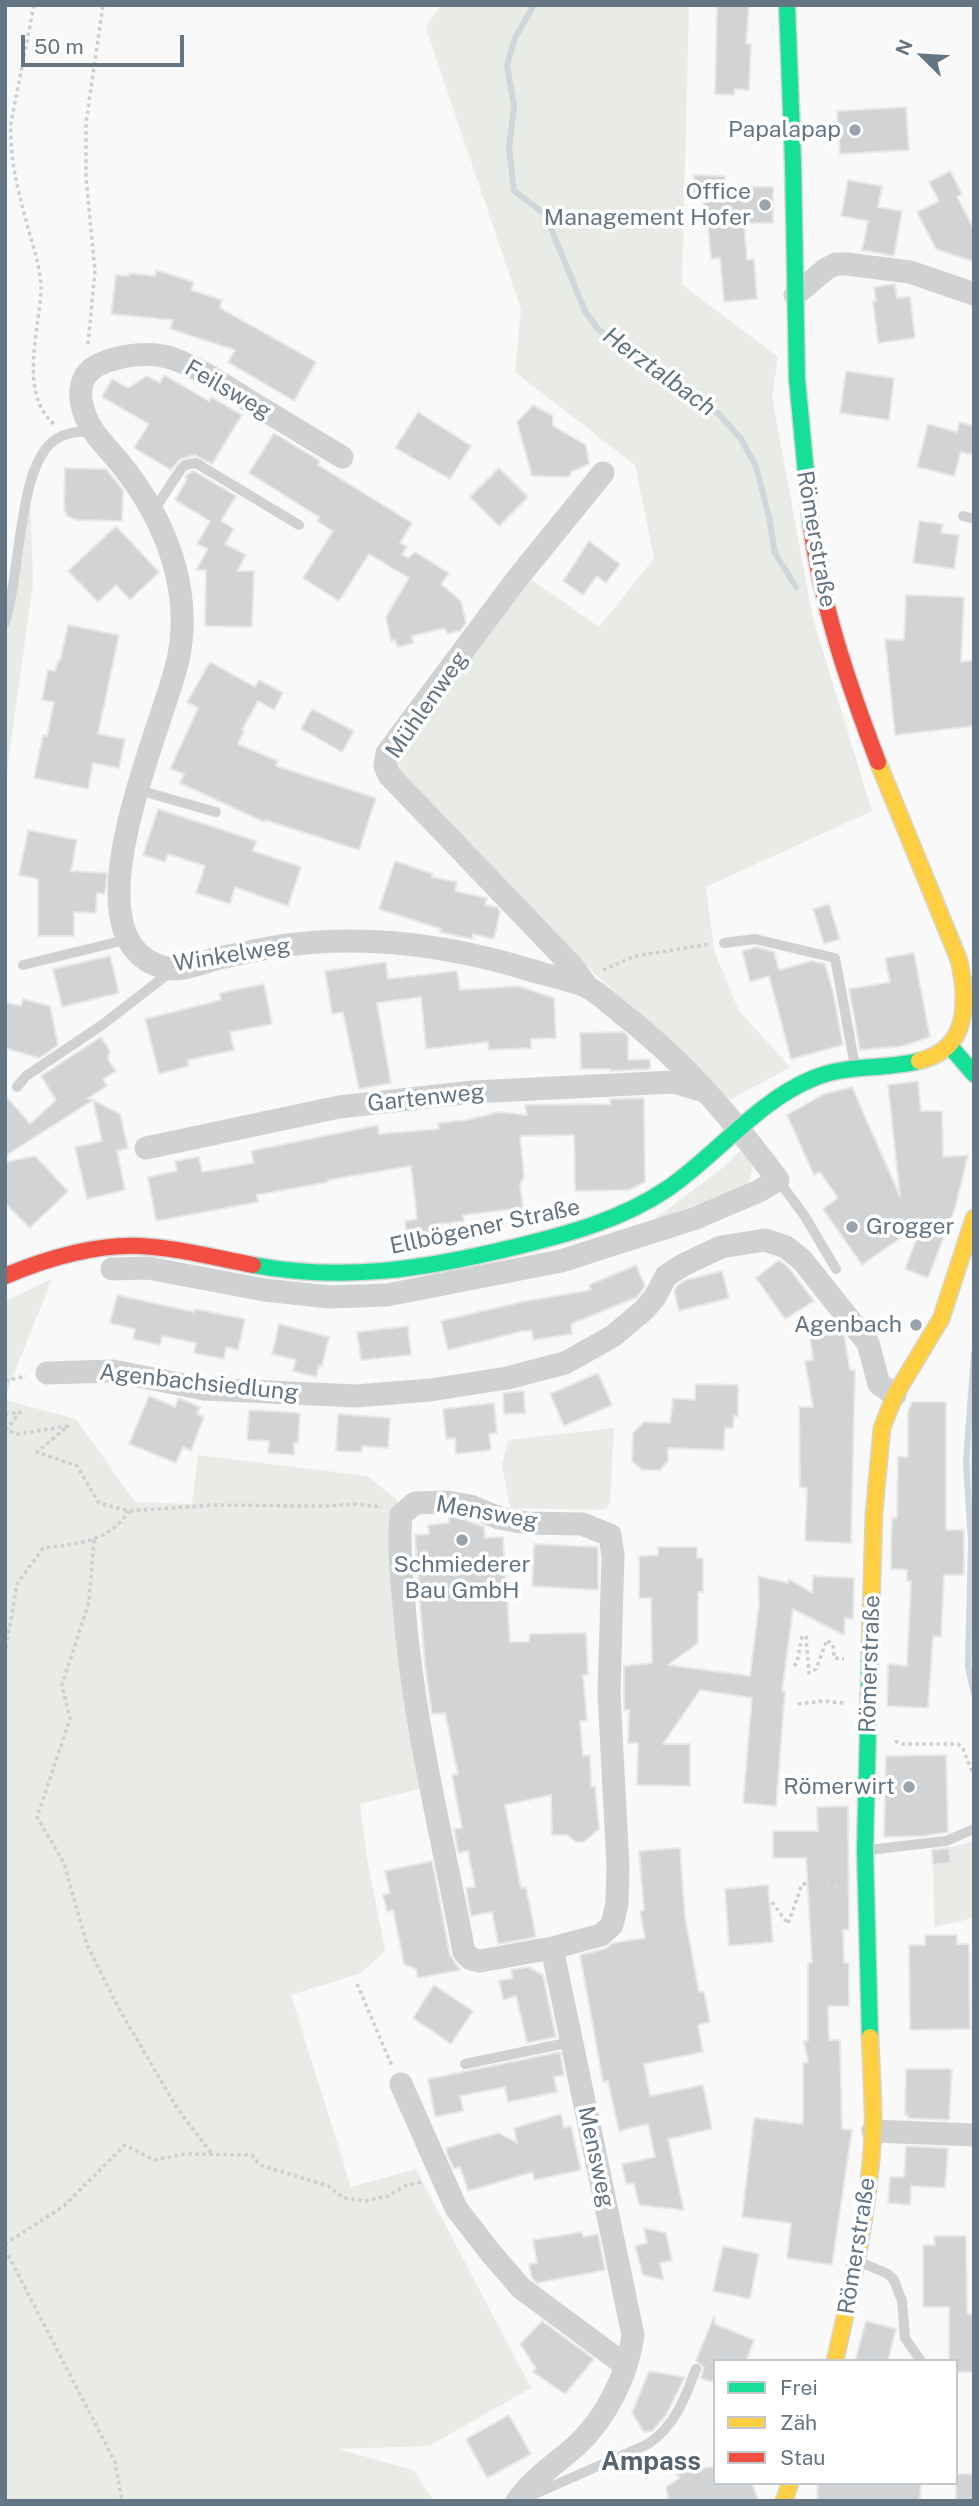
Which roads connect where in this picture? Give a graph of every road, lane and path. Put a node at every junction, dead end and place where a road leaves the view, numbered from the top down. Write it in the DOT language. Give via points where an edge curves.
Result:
graph roads {
  1 [pos="34,5"];
  2 [pos="103,5"];
  3 [pos="786,5"];
  4 [pos="974,294"];
  5 [pos="795,295"];
  6 [pos="85,376"];
  7 [pos="94,431"];
  8 [pos="66,433"];
  9 [pos="342,457"];
  10 [pos="603,473"];
  11 [pos="153,510"];
  12 [pos="299,525"];
  13 [pos="5,622"];
  14 [pos="138,790"];
  15 [pos="216,812"];
  16 [pos="129,940"];
  17 [pos="724,943"];
  18 [pos="23,965"];
  19 [pos="175,969"];
  20 [pos="588,988"];
  21 [pos="969,995"];
  22 [pos="949,1045"];
  23 [pos="856,1068"];
  24 [pos="974,1074"];
  25 [pos="17,1087"];
  26 [pos="709,1092"];
  27 [pos="741,1131"];
  28 [pos="146,1148"];
  29 [pos="778,1180"];
  30 [pos="974,1218"];
  31 [pos="112,1269"];
  32 [pos="836,1269"];
  33 [pos="5,1276"];
  34 [pos="47,1373"];
  35 [pos="895,1395"];
  36 [pos="5,1414"];
  37 [pos="408,1509"];
  38 [pos="129,1511"];
  39 [pos="94,1540"];
  40 [pos="5,1654"];
  41 [pos="871,1661"];
  42 [pos="794,1666"];
  43 [pos="798,1704"];
  44 [pos="869,1705"];
  45 [pos="892,1737"];
  46 [pos="974,1776"];
  47 [pos="974,1829"];
  48 [pos="865,1850"];
  49 [pos="866,1880"];
  50 [pos="772,1902"];
  51 [pos="552,1948"];
  52 [pos="357,1984"];
  53 [pos="571,2042"];
  54 [pos="465,2064"];
  55 [pos="401,2084"];
  56 [pos="873,2131"];
  57 [pos="974,2135"];
  58 [pos="212,2154"];
  59 [pos="405,2186"];
  60 [pos="5,2247"];
  61 [pos="858,2261"];
  62 [pos="835,2359"];
  63 [pos="920,2359"];
  64 [pos="625,2365"];
  65 [pos="696,2369"];
  66 [pos="122,2501"];
  67 [pos="518,2501"];
  1 -- 8 [label="path" via="11,123 11,154 41,282 36,396 45,415"];
  2 -- 6 [label="path" via="86,123 95,271"];
  3 -- 5 [label="main road, Römerstraße"];
  4 -- 5 [label="street" via="910,272 841,264 826,269"];
  5 -- 21 [label="main road, Römerstraße" via="803,468 814,551 832,627 854,702"];
  6 -- 7 [label="street" via="80,394"];
  6 -- 9 [label="street, Feilsweg" via="94,367 126,357 171,358 206,374"];
  7 -- 8 [label="lane"];
  7 -- 11 [label="street"];
  8 -- 13 [label="lane" via="47,447 33,470"];
  10 -- 20 [label="street, Mühlenweg" via="516,580 387,753 385,766"];
  11 -- 12 [label="lane" via="183,467 195,463"];
  11 -- 14 [label="street" via="171,552 183,608 175,671"];
  14 -- 15 [label="lane"];
  14 -- 16 [label="street" via="120,869 121,913"];
  16 -- 18 [label="lane"];
  16 -- 19 [label="street, Winkelweg" via="144,958"];
  17 -- 20 [label="path" via="635,956 603,970"];
  17 -- 23 [label="lane" via="755,939 835,957"];
  19 -- 20 [label="street, Winkelweg" via="277,947 356,940 477,954"];
  19 -- 25 [label="lane"];
  20 -- 26 [label="street, Winkelweg" via="662,1046"];
  21 -- 22 [label="main road, Römerstraße"];
  22 -- 23 [label="main road" via="923,1062"];
  22 -- 24 [label="main road"];
  23 -- 27 [label="main road" via="813,1078"];
  26 -- 27 [label="street, Winkelweg"];
  26 -- 28 [label="street, Gartenweg" via="674,1082 472,1092 339,1107"];
  27 -- 29 [label="street"];
  27 -- 33 [label="main road, Ellbögener Straße" via="666,1190 615,1218 575,1233 419,1268 320,1273 136,1246 72,1254"];
  29 -- 31 [label="street" via="696,1218 561,1261 387,1295 330,1297 148,1268"];
  29 -- 32 [label="lane"];
  30 -- 35 [label="main road, Römerstraße" via="941,1319"];
  34 -- 35 [label="street, Agenbachsiedlung" via="113,1371 204,1389 356,1396 507,1378 565,1363 613,1336 651,1304 666,1276 701,1255 741,1242 765,1240 786,1247 802,1260 868,1343 879,1384"];
  35 -- 41 [label="main road, Römerstraße" via="883,1428 874,1513"];
  36 -- 38 [label="path" via="20,1412 6,1430 17,1434 68,1426 37,1452 76,1466 99,1503"];
  37 -- 38 [label="path" via="357,1504 212,1505"];
  37 -- 51 [label="street, Mensweg" via="401,1515 399,1541 408,1650 425,1763 464,1952 480,1961"];
  37 -- 51 [label="street, Mensweg" via="415,1503 447,1502 499,1518 582,1524 610,1535 609,1693 617,1903 612,1925 601,1935"];
  38 -- 39 [label="path" via="120,1525"];
  39 -- 40 [label="path" via="43,1548 17,1584"];
  39 -- 58 [label="path" via="89,1602 62,1685 70,1719 37,1817 64,1863 87,1945 118,2007 177,2108"];
  41 -- 42 [label="path" via="834,1658 834,1645 827,1640 816,1669 809,1673 806,1637 802,1636"];
  41 -- 44 [label="main road, Römerstraße"];
  43 -- 44 [label="path"];
  44 -- 48 [label="main road, Römerstraße"];
  45 -- 46 [label="path" via="902,1744 958,1744"];
  47 -- 48 [label="lane" via="946,1841"];
  48 -- 49 [label="main road, Römerstraße"];
  49 -- 50 [label="path" via="802,1884 788,1924"];
  49 -- 56 [label="main road, Römerstraße"];
  51 -- 53 [label="street, Mensweg"];
  52 -- 55 [label="path"];
  53 -- 54 [label="lane"];
  53 -- 64 [label="street, Mensweg" via="632,2321 633,2340"];
  55 -- 64 [label="street" via="456,2208 490,2252 521,2288"];
  56 -- 57 [label="street"];
  56 -- 61 [label="main road, Römerstraße"];
  58 -- 59 [label="path" via="252,2155 260,2165 328,2186 344,2198 365,2201"];
  58 -- 60 [label="path" via="153,2160 125,2145 64,2206"];
  60 -- 66 [label="path" via="115,2462"];
  61 -- 62 [label="main road, Römerstraße"];
  61 -- 63 [label="lane" via="894,2280 902,2301 905,2338"];
  64 -- 67 [label="street, Mensweg" via="593,2428"];
  65 -- 67 [label="lane" via="680,2407 656,2439"];
}
